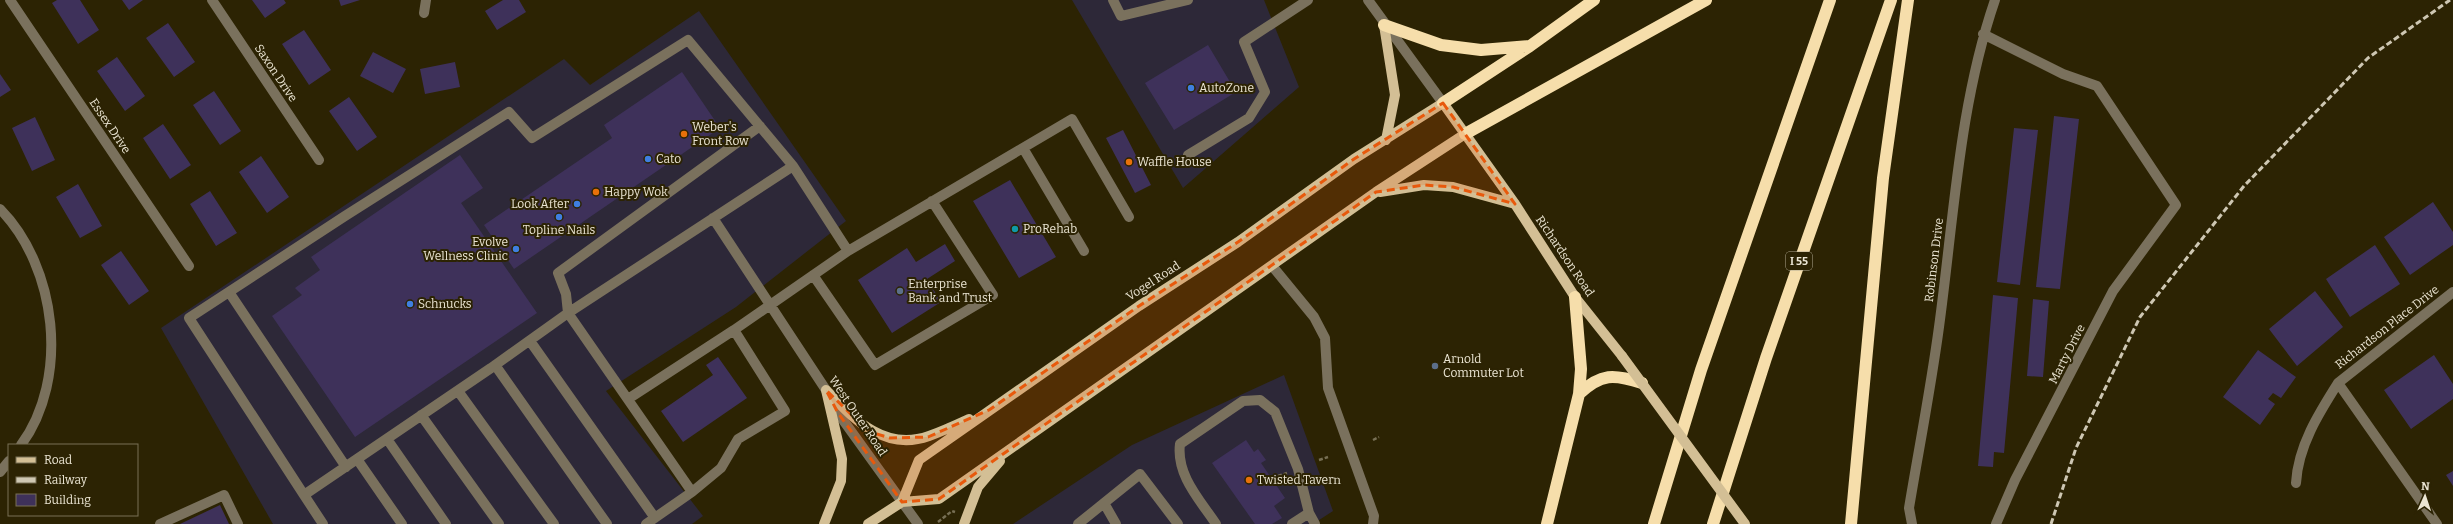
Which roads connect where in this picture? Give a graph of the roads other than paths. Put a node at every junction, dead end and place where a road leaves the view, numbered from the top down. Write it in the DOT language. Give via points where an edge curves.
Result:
graph roads {
  1 [pos="3,0"];
  2 [pos="10,0"];
  3 [pos="212,0"];
  4 [pos="426,0"];
  5 [pos="1112,0"];
  6 [pos="1188,0"];
  7 [pos="1308,0"];
  8 [pos="1368,0"];
  9 [pos="1594,0"];
  10 [pos="1706,0"];
  11 [pos="1830,0"];
  12 [pos="1891,0"];
  13 [pos="1908,0"];
  14 [pos="1995,0"];
  15 [pos="0,2"];
  16 [pos="424,13"];
  17 [pos="1384,25"];
  18 [pos="1983,34"];
  19 [pos="1530,46"];
  20 [pos="1442,103"];
  21 [pos="760,126"];
  22 [pos="1465,134"];
  23 [pos="1386,140"];
  24 [pos="1023,148"];
  25 [pos="1188,155"];
  26 [pos="319,160"];
  27 [pos="793,166"];
  28 [pos="1376,192"];
  29 [pos="932,201"];
  30 [pos="1515,204"];
  31 [pos="0,209"];
  32 [pos="1128,217"];
  33 [pos="713,218"];
  34 [pos="848,251"];
  35 [pos="1084,251"];
  36 [pos="189,266"];
  37 [pos="1273,266"];
  38 [pos="813,275"];
  39 [pos="228,292"];
  40 [pos="2453,292"];
  41 [pos="1575,297"];
  42 [pos="770,304"];
  43 [pos="568,313"];
  44 [pos="734,330"];
  45 [pos="530,340"];
  46 [pos="495,365"];
  47 [pos="2338,383"];
  48 [pos="1642,384"];
  49 [pos="826,390"];
  50 [pos="458,391"];
  51 [pos="1579,394"];
  52 [pos="628,399"];
  53 [pos="989,410"];
  54 [pos="421,415"];
  55 [pos="387,439"];
  56 [pos="21,444"];
  57 [pos="1012,448"];
  58 [pos="357,459"];
  59 [pos="8,462"];
  60 [pos="346,467"];
  61 [pos="0,472"];
  62 [pos="2296,483"];
  63 [pos="692,492"];
  64 [pos="304,495"];
  65 [pos="902,502"];
  66 [pos="1104,504"];
  67 [pos="1309,513"];
  68 [pos="655,518"];
  69 [pos="160,524"];
  70 [pos="238,524"];
  71 [pos="323,524"];
  72 [pos="402,524"];
  73 [pos="446,524"];
  74 [pos="499,524"];
  75 [pos="554,524"];
  76 [pos="607,524"];
  77 [pos="646,524"];
  78 [pos="824,524"];
  79 [pos="868,524"];
  80 [pos="918,524"];
  81 [pos="964,524"];
  82 [pos="1078,524"];
  83 [pos="1116,524"];
  84 [pos="1178,524"];
  85 [pos="1216,524"];
  86 [pos="1292,524"];
  87 [pos="1315,524"];
  88 [pos="1373,524"];
  89 [pos="1547,524"];
  90 [pos="1654,524"];
  91 [pos="1713,524"];
  92 [pos="1745,524"];
  93 [pos="1850,524"];
  94 [pos="1912,524"];
  95 [pos="1996,524"];
  96 [pos="2437,524"];
  1 -- 15 [label="street"];
  2 -- 36 [label="street, Essex Drive"];
  3 -- 26 [label="street, Saxon Drive"];
  4 -- 16 [label="street"];
  5 -- 6 [label="street" via="1121,16"];
  7 -- 25 [label="street" via="1244,42 1265,92 1249,118"];
  8 -- 17 [label="street, Richardson Road"];
  9 -- 19 [label="highway"];
  10 -- 22 [label="highway"];
  11 -- 90 [label="highway" via="1701,370"];
  12 -- 91 [label="highway, I 55" via="1766,358"];
  13 -- 93 [label="highway" via="1883,178"];
  14 -- 18 [label="street, Robinson Drive"];
  17 -- 19 [label="highway" via="1441,45 1481,50"];
  17 -- 20 [label="street, Richardson Road"];
  17 -- 23 [label="main road" via="1396,95"];
  18 -- 94 [label="street, Robinson Drive" via="1962,138 1939,327 1909,508"];
  18 -- 95 [label="street, Marty Drive" via="2063,74 2097,86 2176,205 2113,291"];
  19 -- 20 [label="highway"];
  20 -- 22 [label="main road, Richardson Road"];
  20 -- 23 [label="main road, Vogel Road"];
  21 -- 27 [label="street"];
  21 -- 39 [label="street" via="688,40 532,138 509,112"];
  21 -- 43 [label="street" via="558,273 566,294"];
  22 -- 28 [label="main road"];
  22 -- 30 [label="main road, Richardson Road"];
  23 -- 53 [label="main road, Vogel Road" via="1354,159 1238,242 1139,306"];
  24 -- 29 [label="street"];
  24 -- 32 [label="street" via="1072,119"];
  24 -- 35 [label="street"];
  27 -- 33 [label="street"];
  27 -- 34 [label="street"];
  28 -- 30 [label="main road" via="1424,185 1453,187"];
  28 -- 37 [label="main road"];
  29 -- 34 [label="street"];
  29 -- 38 [label="street" via="993,295 875,365"];
  30 -- 41 [label="main road, Richardson Road"];
  31 -- 56 [label="street" via="22,238 35,262 48,303 51,326 49,372 42,400"];
  33 -- 42 [label="street, West Outer Road"];
  33 -- 43 [label="street"];
  34 -- 38 [label="street"];
  37 -- 57 [label="main road"];
  37 -- 88 [label="street" via="1314,317 1324,338 1328,388 1374,516"];
  38 -- 42 [label="street"];
  39 -- 60 [label="street"];
  39 -- 64 [label="street" via="189,318"];
  40 -- 47 [label="street, Richardson Place Drive"];
  41 -- 48 [label="main road, Richardson Road, bridge"];
  41 -- 51 [label="highway" via="1581,369"];
  42 -- 44 [label="street"];
  42 -- 49 [label="street, West Outer Road" via="778,320"];
  43 -- 45 [label="street"];
  43 -- 52 [label="street"];
  44 -- 52 [label="street"];
  44 -- 63 [label="street" via="785,411 738,439 721,468"];
  45 -- 46 [label="street"];
  45 -- 68 [label="street"];
  46 -- 50 [label="street"];
  46 -- 76 [label="street"];
  47 -- 62 [label="street, Richardson Place Drive" via="2313,423 2297,472"];
  47 -- 96 [label="street, Richardson Place Drive"];
  48 -- 51 [label="highway" via="1615,377 1592,381"];
  48 -- 92 [label="main road, Richardson Road, bridge"];
  49 -- 53 [label="main road" via="860,423 874,433 890,438 928,437"];
  49 -- 65 [label="street, West Outer Road" via="838,413"];
  49 -- 78 [label="main road" via="842,459 841,481"];
  50 -- 54 [label="street"];
  50 -- 75 [label="street"];
  51 -- 89 [label="highway"];
  52 -- 63 [label="street"];
  53 -- 65 [label="main road, Vogel Road" via="919,460"];
  54 -- 55 [label="street"];
  54 -- 74 [label="street"];
  55 -- 58 [label="street"];
  55 -- 73 [label="street"];
  57 -- 65 [label="main road" via="939,498"];
  57 -- 81 [label="main road" via="978,487"];
  58 -- 60 [label="street"];
  58 -- 72 [label="street"];
  59 -- 61 [label="street"];
  60 -- 64 [label="street"];
  63 -- 68 [label="street"];
  64 -- 71 [label="street"];
  65 -- 79 [label="main road"];
  65 -- 80 [label="street, West Outer Road"];
  66 -- 82 [label="street"];
  66 -- 83 [label="street"];
  66 -- 84 [label="street" via="1140,474"];
  67 -- 85 [label="street" via="1298,469 1275,412 1260,400 1243,401 1180,444 1178,456 1183,474"];
  67 -- 86 [label="street"];
  67 -- 87 [label="street"];
  68 -- 77 [label="street"];
  69 -- 70 [label="street" via="224,495"];
}
